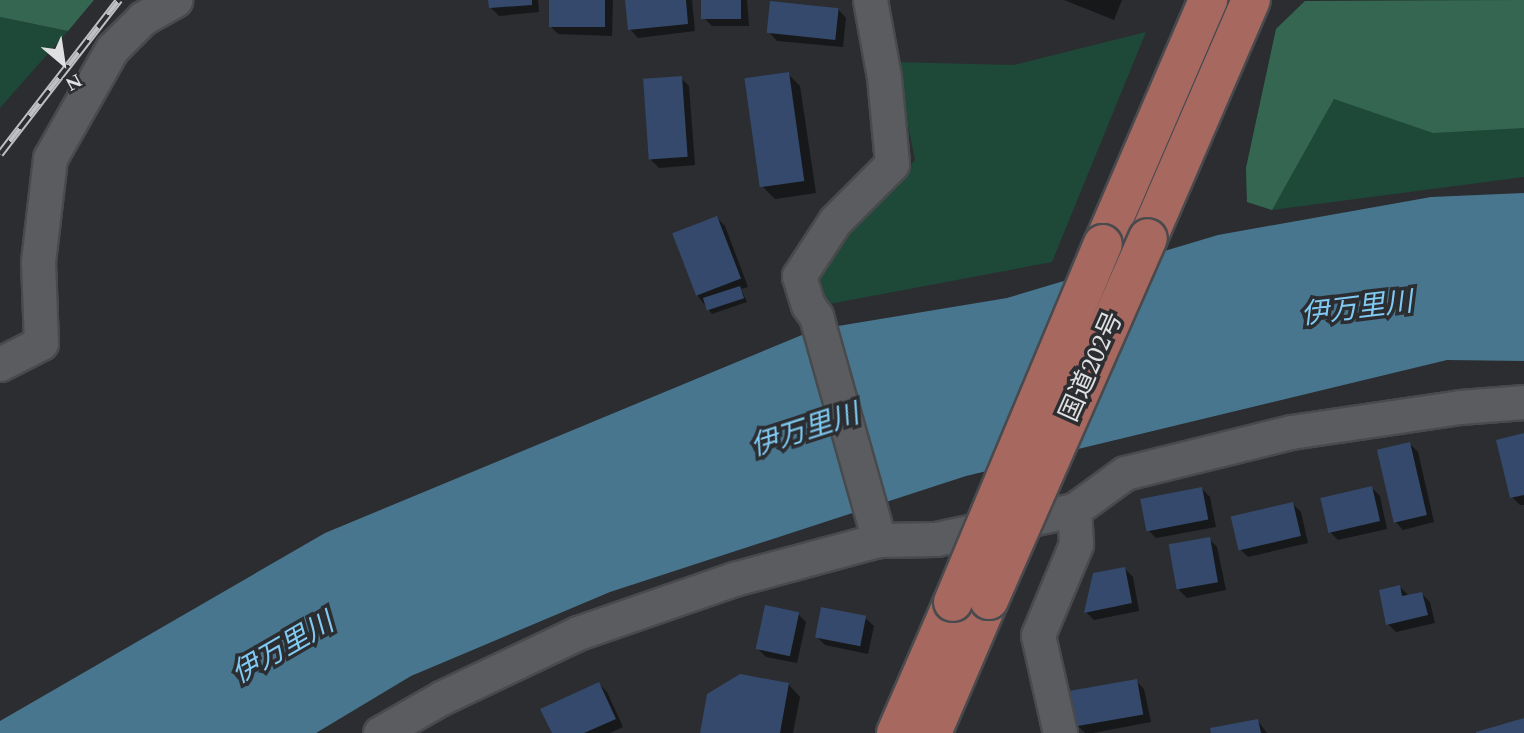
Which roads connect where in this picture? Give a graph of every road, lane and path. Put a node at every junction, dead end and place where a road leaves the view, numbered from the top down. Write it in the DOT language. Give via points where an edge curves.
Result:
graph roads {
  1 [pos="175,0"];
  2 [pos="870,0"];
  3 [pos="1208,0"];
  4 [pos="1251,0"];
  5 [pos="0,364"];
  6 [pos="1524,402"];
  7 [pos="1074,510"];
  8 [pos="879,540"];
  9 [pos="971,601"];
  10 [pos="380,733"];
  11 [pos="896,733"];
  12 [pos="932,733"];
  13 [pos="1060,733"];
  1 -- 5 [label="street" via="143,18 112,49 50,158 38,262 41,343"];
  2 -- 8 [label="street" via="884,77 892,164 835,221 799,276 816,316"];
  3 -- 9 [label="highway, 国道202号, bridge" via="1103,244"];
  4 -- 9 [label="highway, 国道202号, bridge" via="1148,238"];
  6 -- 7 [label="street" via="1291,432 1125,473"];
  7 -- 8 [label="street" via="936,539"];
  7 -- 13 [label="street" via="1076,544 1038,635"];
  8 -- 10 [label="street" via="734,579 578,633 441,698"];
  9 -- 11 [label="highway, 国道202号"];
  9 -- 12 [label="highway, 国道202号"];
}
